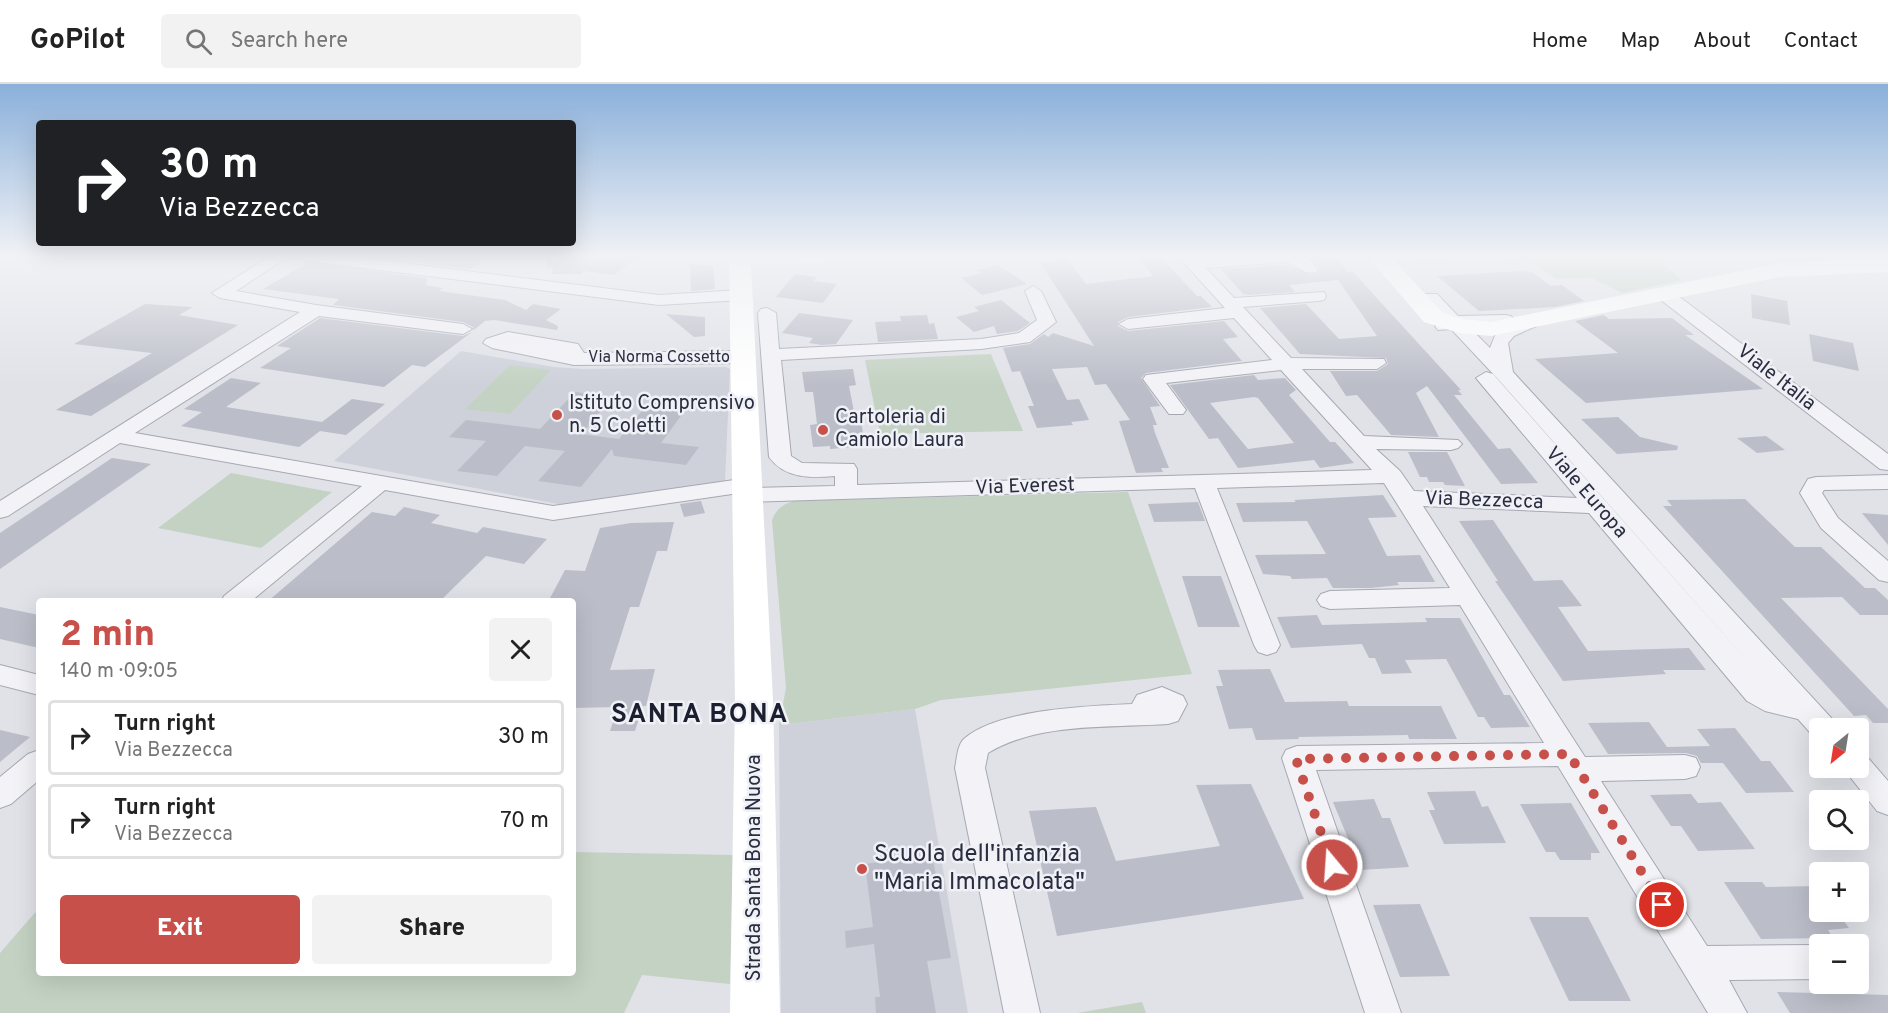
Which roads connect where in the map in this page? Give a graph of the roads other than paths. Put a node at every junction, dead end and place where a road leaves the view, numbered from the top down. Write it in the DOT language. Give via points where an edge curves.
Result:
graph roads {
  1 [pos="256,299"];
  2 [pos="748,299"];
  3 [pos="1037,299"];
  4 [pos="1227,299"];
  5 [pos="1292,299"];
  6 [pos="1423,299"];
  7 [pos="1427,299"];
  8 [pos="1631,299"];
  9 [pos="1671,299"];
  10 [pos="1234,307"];
  11 [pos="316,310"];
  12 [pos="1538,318"];
  13 [pos="1444,319"];
  14 [pos="1505,320"];
  15 [pos="1128,324"];
  16 [pos="463,329"];
  17 [pos="758,356"];
  18 [pos="574,359"];
  19 [pos="1377,363"];
  20 [pos="1287,364"];
  21 [pos="1504,374"];
  22 [pos="1176,410"];
  23 [pos="116,436"];
  24 [pos="1361,442"];
  25 [pos="1451,444"];
  26 [pos="1888,464"];
  27 [pos="1392,476"];
  28 [pos="382,481"];
  29 [pos="1204,482"];
  30 [pos="1888,482"];
  31 [pos="748,490"];
  32 [pos="846,492"];
  33 [pos="1407,498"];
  34 [pos="1597,506"];
  35 [pos="0,512"];
  36 [pos="1888,574"];
  37 [pos="1469,596"];
  38 [pos="238,598"];
  39 [pos="1330,600"];
  40 [pos="1267,645"];
  41 [pos="0,675"];
  42 [pos="36,684"];
  43 [pos="1141,715"];
  44 [pos="1815,718"];
  45 [pos="1573,762"];
  46 [pos="36,765"];
  47 [pos="1685,767"];
  48 [pos="1867,778"];
  49 [pos="0,795"];
  50 [pos="1888,802"];
  51 [pos="1809,962"];
  52 [pos="1698,963"];
  53 [pos="755,1013"];
  54 [pos="1022,1013"];
  55 [pos="1383,1013"];
  56 [pos="1729,1013"];
  1 -- 11 [label="street"];
  2 -- 17 [label="street, Strada Santa Bona Nuova"];
  3 -- 17 [label="street" via="1047,322 1024,338 981,344"];
  4 -- 10 [label="street, Via Bezzecca"];
  5 -- 10 [label="street"];
  6 -- 13 [label="street, Viale Europa"];
  7 -- 13 [label="street, Viale Europa"];
  8 -- 12 [label="street"];
  9 -- 26 [label="street, Viale Italia"];
  10 -- 15 [label="street"];
  10 -- 20 [label="street, Via Bezzecca"];
  11 -- 16 [label="street"];
  11 -- 23 [label="street"];
  12 -- 13 [label="street" via="1503,329"];
  12 -- 14 [label="street"];
  12 -- 21 [label="street" via="1509,332 1497,345"];
  13 -- 14 [label="street"];
  13 -- 14 [label="street" via="1460,312"];
  13 -- 21 [label="street, Viale Europa"];
  13 -- 34 [label="street, Viale Europa"];
  17 -- 18 [label="street, Via Norma Cossetto"];
  17 -- 31 [label="street, Strada Santa Bona Nuova"];
  17 -- 32 [label="street" via="780,457 793,468 846,469"];
  19 -- 20 [label="street"];
  20 -- 22 [label="street" via="1154,380"];
  20 -- 24 [label="street, Via Bezzecca"];
  21 -- 44 [label="street, Viale Europa"];
  23 -- 28 [label="street, Via Everest"];
  23 -- 35 [label="street"];
  24 -- 25 [label="street"];
  24 -- 27 [label="street, Via Bezzecca"];
  27 -- 29 [label="street, Via Everest"];
  27 -- 33 [label="street, Via Bezzecca"];
  28 -- 31 [label="street, Via Everest" via="554,513"];
  28 -- 38 [label="street"];
  29 -- 32 [label="street, Via Everest"];
  29 -- 40 [label="street"];
  30 -- 36 [label="street" via="1822,483 1816,484 1811,493 1828,523"];
  31 -- 32 [label="street, Via Everest"];
  31 -- 53 [label="street, Strada Santa Bona Nuova" via="754,700"];
  33 -- 34 [label="street, Via Bezzecca"];
  33 -- 37 [label="street, Via Bezzecca"];
  34 -- 44 [label="street, Viale Europa" via="1757,694"];
  37 -- 39 [label="street"];
  37 -- 45 [label="street, Via Bezzecca"];
  41 -- 42 [label="street"];
  43 -- 54 [label="street" via="1036,724 987,737 974,747 970,768"];
  45 -- 47 [label="street"];
  45 -- 52 [label="street, Via Bezzecca"];
  45 -- 55 [label="street" via="1296,759"];
  46 -- 49 [label="street"];
  48 -- 50 [label="street"];
  51 -- 52 [label="street"];
  52 -- 56 [label="street, Via Bezzecca"];
}
